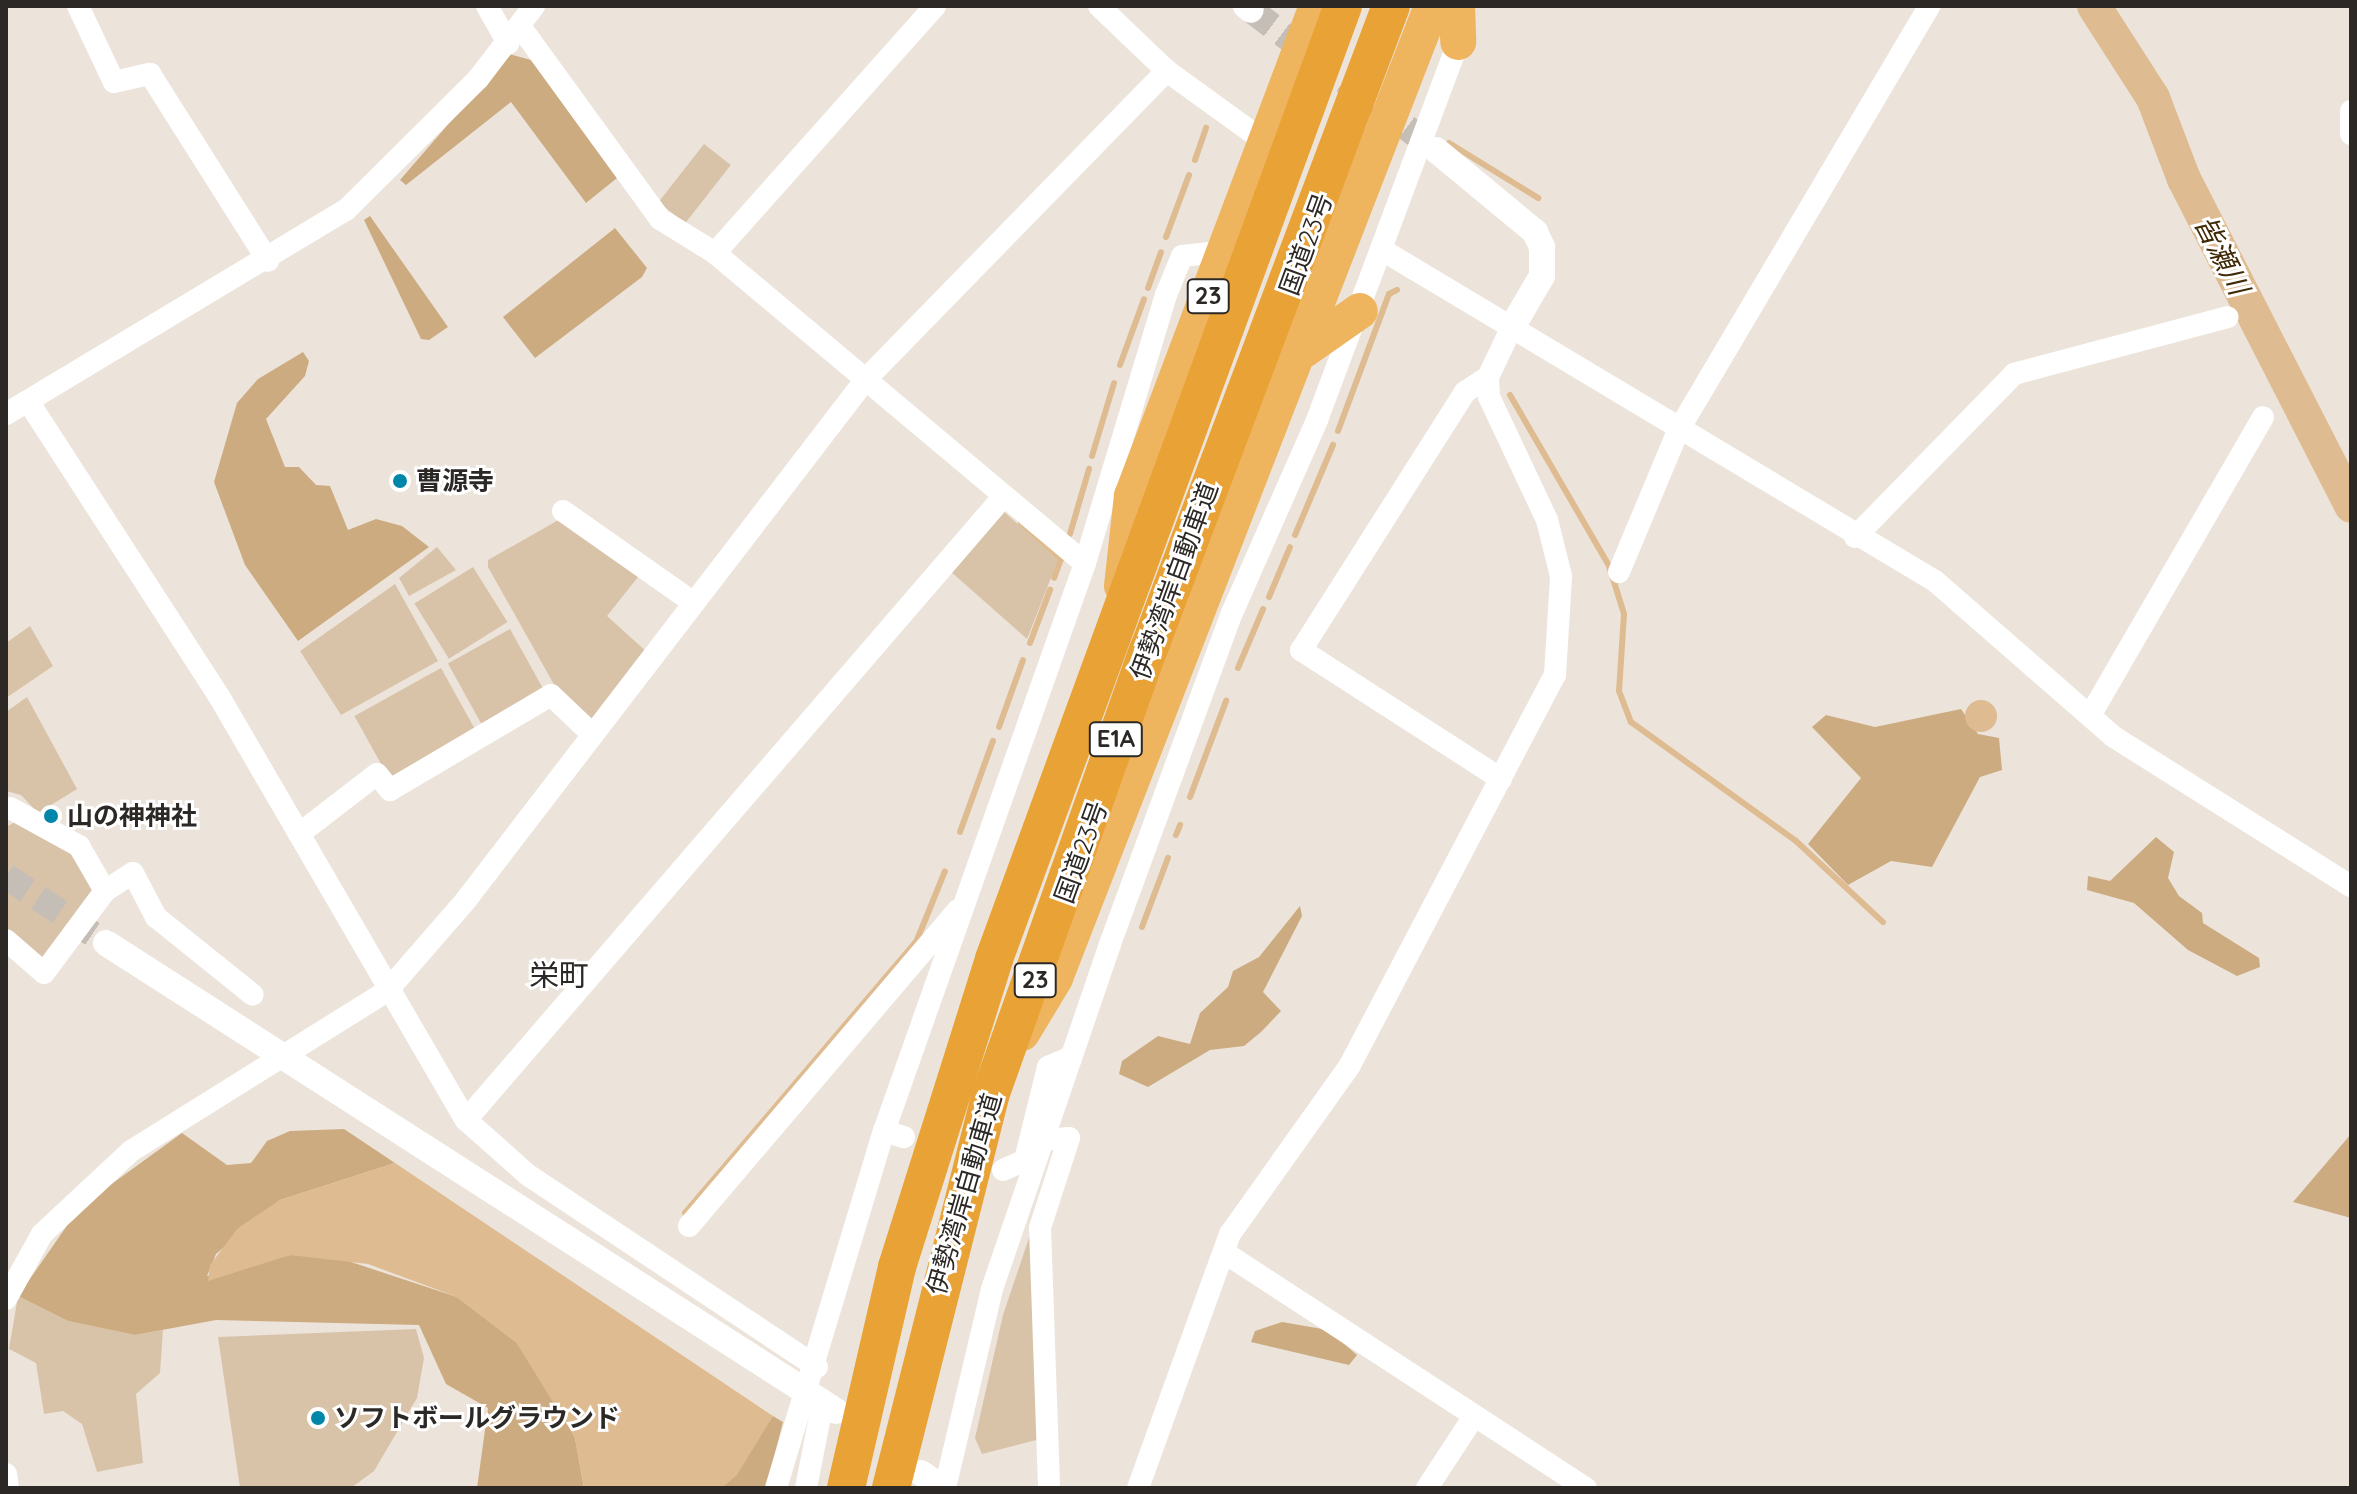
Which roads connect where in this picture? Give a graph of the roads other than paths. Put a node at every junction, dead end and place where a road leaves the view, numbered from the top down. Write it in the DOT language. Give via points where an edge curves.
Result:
graph roads {
  1 [pos="78,6"];
  2 [pos="487,6"];
  3 [pos="534,6"];
  4 [pos="935,6"];
  5 [pos="1099,6"];
  6 [pos="1393,6"];
  7 [pos="1432,6"];
  8 [pos="1457,6"];
  9 [pos="1474,6"];
  10 [pos="1929,6"];
  11 [pos="1324,9"];
  12 [pos="515,36"];
  13 [pos="1458,42"];
  14 [pos="1167,71"];
  15 [pos="2351,111"];
  16 [pos="2351,134"];
  17 [pos="1265,142"];
  18 [pos="1436,150"];
  19 [pos="1225,251"];
  20 [pos="1384,251"];
  21 [pos="715,253"];
  22 [pos="268,261"];
  23 [pos="1360,311"];
  24 [pos="2228,317"];
  25 [pos="1511,329"];
  26 [pos="1304,350"];
  27 [pos="1488,377"];
  28 [pos="866,379"];
  29 [pos="28,401"];
  30 [pos="6,414"];
  31 [pos="2263,417"];
  32 [pos="1678,431"];
  33 [pos="1003,497"];
  34 [pos="563,511"];
  35 [pos="1855,537"];
  36 [pos="1085,563"];
  37 [pos="1619,572"];
  38 [pos="1121,591"];
  39 [pos="694,603"];
  40 [pos="2091,714"];
  41 [pos="592,734"];
  42 [pos="1501,779"];
  43 [pos="7,809"];
  44 [pos="299,834"];
  45 [pos="2351,886"];
  46 [pos="105,891"];
  47 [pos="967,899"];
  48 [pos="6,940"];
  49 [pos="106,943"];
  50 [pos="387,991"];
  51 [pos="253,995"];
  52 [pos="1011,1051"];
  53 [pos="1071,1057"];
  54 [pos="278,1058"];
  55 [pos="466,1120"];
  56 [pos="1045,1140"];
  57 [pos="1003,1170"];
  58 [pos="689,1226"];
  59 [pos="1225,1253"];
  60 [pos="6,1299"];
  61 [pos="817,1367"];
  62 [pos="829,1406"];
  63 [pos="1473,1418"];
  64 [pos="6,1474"];
  65 [pos="919,1485"];
  66 [pos="8,1488"];
  67 [pos="776,1488"];
  68 [pos="806,1488"];
  69 [pos="843,1488"];
  70 [pos="1049,1488"];
  71 [pos="1138,1488"];
  72 [pos="1427,1488"];
  73 [pos="1586,1488"];
  1 -- 22 [label="street" via="114,82 150,74"];
  2 -- 12 [label="street"];
  3 -- 12 [label="street"];
  4 -- 21 [label="street"];
  5 -- 14 [label="street"];
  6 -- 52 [label="highway, 国道23号 / 23"];
  6 -- 65 [label="highway, 伊勢湾岸自動車道 / E1A" via="1148,651 990,1096"];
  7 -- 26 [label="highway, 23"];
  8 -- 13 [label="highway"];
  9 -- 13 [label="street"];
  10 -- 32 [label="street"];
  11 -- 17 [label="highway, 23"];
  11 -- 38 [label="highway, 国道23号 / 23"];
  11 -- 69 [label="highway, 伊勢湾岸自動車道 / E1A" via="984,988 897,1267"];
  12 -- 21 [label="street" via="660,219"];
  12 -- 22 [label="street" via="346,210"];
  13 -- 20 [label="street"];
  14 -- 17 [label="street"];
  14 -- 28 [label="street"];
  15 -- 16 [label="street"];
  17 -- 19 [label="highway, 23"];
  18 -- 25 [label="street" via="1523,221 1542,247 1542,276"];
  19 -- 36 [label="street" via="1182,256"];
  19 -- 38 [label="highway, 23" via="1132,496"];
  20 -- 23 [label="street"];
  20 -- 25 [label="street"];
  21 -- 28 [label="street"];
  22 -- 29 [label="street"];
  23 -- 26 [label="highway"];
  23 -- 53 [label="street" via="1232,613"];
  24 -- 35 [label="street" via="2014,374"];
  25 -- 27 [label="street"];
  25 -- 32 [label="street"];
  26 -- 52 [label="highway, 23" via="1055,978"];
  27 -- 42 [label="street" via="1489,397 1547,520 1563,616 1555,675"];
  27 -- 42 [label="street" via="1465,392 1301,650"];
  28 -- 33 [label="street"];
  28 -- 39 [label="street"];
  29 -- 30 [label="street"];
  29 -- 44 [label="street"];
  31 -- 40 [label="street"];
  32 -- 35 [label="street"];
  32 -- 37 [label="street"];
  33 -- 36 [label="street"];
  33 -- 55 [label="street"];
  34 -- 39 [label="street"];
  35 -- 40 [label="street" via="1935,581"];
  36 -- 47 [label="street"];
  38 -- 69 [label="highway, 国道23号 / 23" via="932,1120"];
  39 -- 41 [label="street"];
  40 -- 45 [label="street" via="2114,737"];
  41 -- 44 [label="street" via="551,695 390,790 377,774"];
  41 -- 50 [label="street"];
  42 -- 59 [label="street" via="1350,1065 1247,1202"];
  43 -- 46 [label="street" via="79,846"];
  44 -- 50 [label="street"];
  46 -- 48 [label="street" via="44,973"];
  46 -- 51 [label="street" via="133,873 156,917"];
  47 -- 58 [label="street"];
  47 -- 61 [label="street"];
  49 -- 54 [label="street"];
  50 -- 54 [label="street"];
  50 -- 55 [label="street"];
  52 -- 65 [label="highway, 国道23号 / 23" via="935,1312"];
  53 -- 56 [label="street"];
  53 -- 57 [label="street" via="1048,1067 1025,1160"];
  54 -- 60 [label="street" via="131,1151 42,1234"];
  54 -- 62 [label="street"];
  55 -- 61 [label="street" via="528,1175"];
  56 -- 65 [label="street"];
  56 -- 70 [label="street" via="1069,1138 1040,1228"];
  59 -- 63 [label="street"];
  59 -- 71 [label="street"];
  61 -- 67 [label="street"];
  62 -- 68 [label="street"];
  63 -- 72 [label="street"];
  63 -- 73 [label="street"];
  64 -- 66 [label="street"];
}
